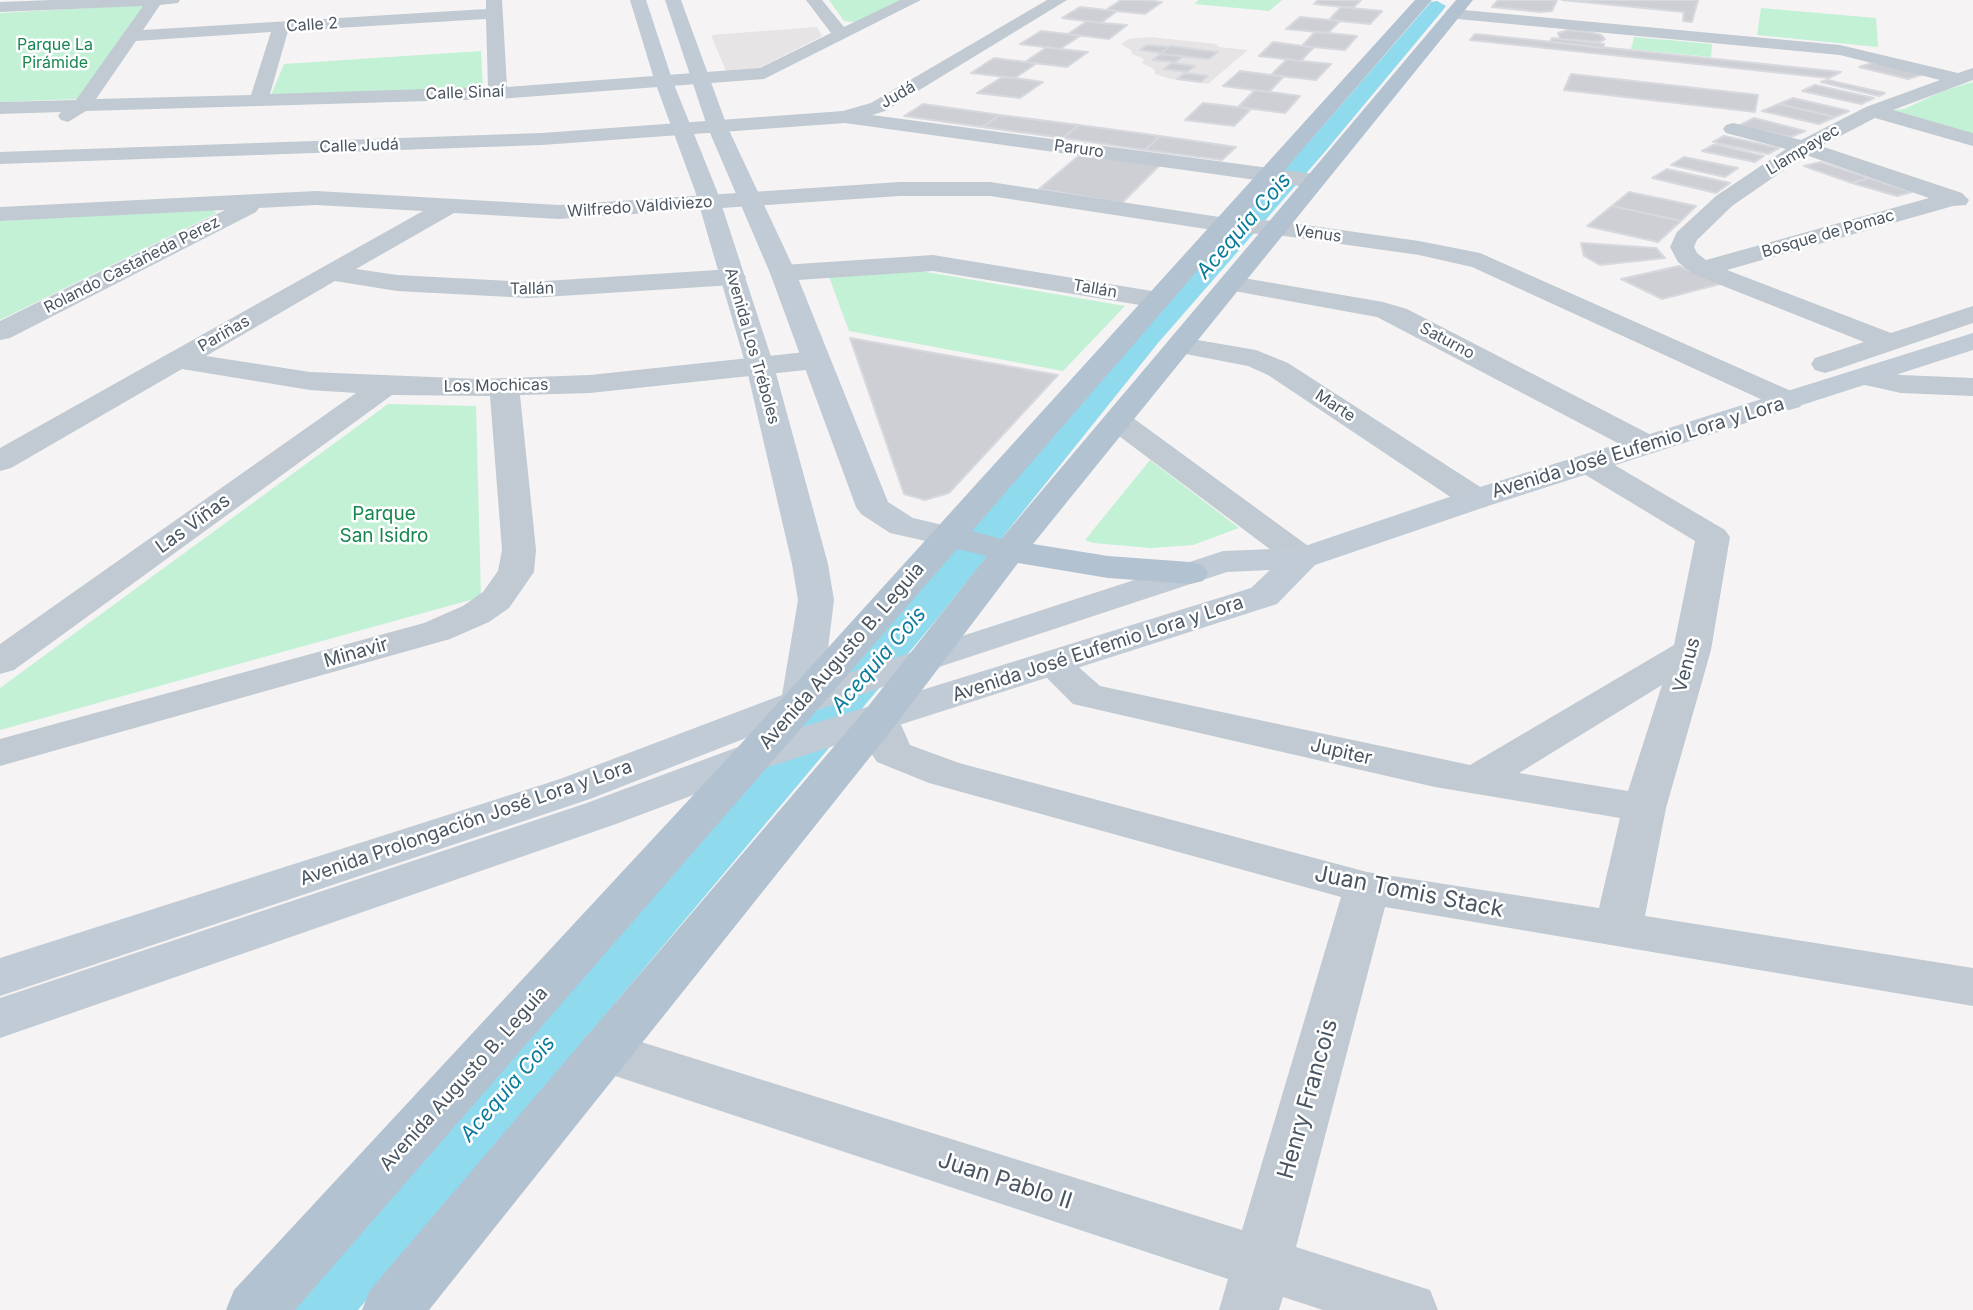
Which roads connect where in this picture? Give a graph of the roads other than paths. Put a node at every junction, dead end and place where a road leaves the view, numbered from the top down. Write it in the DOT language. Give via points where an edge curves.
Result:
graph roads {
  1 [pos="638,0"];
  2 [pos="673,0"];
  3 [pos="814,0"];
  4 [pos="913,0"];
  5 [pos="1059,0"];
  6 [pos="165,1"];
  7 [pos="64,3"];
  8 [pos="1445,4"];
  9 [pos="0,7"];
  10 [pos="494,7"];
  11 [pos="281,27"];
  12 [pos="130,36"];
  13 [pos="841,36"];
  14 [pos="1964,76"];
  15 [pos="702,78"];
  16 [pos="664,82"];
  17 [pos="498,93"];
  18 [pos="259,99"];
  19 [pos="82,105"];
  20 [pos="0,107"];
  21 [pos="1873,111"];
  22 [pos="844,117"];
  23 [pos="717,126"];
  24 [pos="684,129"];
  25 [pos="1733,129"];
  26 [pos="1973,140"];
  27 [pos="1802,147"];
  28 [pos="5,162"];
  29 [pos="1271,175"];
  30 [pos="1313,181"];
  31 [pos="263,199"];
  32 [pos="751,199"];
  33 [pos="710,202"];
  34 [pos="1963,202"];
  35 [pos="447,207"];
  36 [pos="0,214"];
  37 [pos="1227,225"];
  38 [pos="1276,228"];
  39 [pos="1702,269"];
  40 [pos="332,272"];
  41 [pos="783,273"];
  42 [pos="733,277"];
  43 [pos="1232,284"];
  44 [pos="1158,300"];
  45 [pos="0,332"];
  46 [pos="1972,337"];
  47 [pos="1890,342"];
  48 [pos="1180,345"];
  49 [pos="178,360"];
  50 [pos="815,360"];
  51 [pos="1825,364"];
  52 [pos="760,366"];
  53 [pos="1866,377"];
  54 [pos="385,386"];
  55 [pos="1973,387"];
  56 [pos="504,388"];
  57 [pos="1789,401"];
  58 [pos="1118,421"];
  59 [pos="1646,445"];
  60 [pos="0,461"];
  61 [pos="1590,464"];
  62 [pos="1476,499"];
  63 [pos="949,537"];
  64 [pos="1008,551"];
  65 [pos="1303,558"];
  66 [pos="1190,573"];
  67 [pos="1692,650"];
  68 [pos="926,658"];
  69 [pos="0,662"];
  70 [pos="1051,663"];
  71 [pos="803,702"];
  72 [pos="878,719"];
  73 [pos="0,753"];
  74 [pos="755,756"];
  75 [pos="1476,780"];
  76 [pos="1644,808"];
  77 [pos="1367,888"];
  78 [pos="1618,929"];
  79 [pos="0,978"];
  80 [pos="1973,987"];
  81 [pos="0,1018"];
  82 [pos="603,1051"];
  83 [pos="1255,1287"];
  84 [pos="256,1310"];
  85 [pos="392,1310"];
  86 [pos="1408,1310"];
  1 -- 16 [label="main road, Avenida Los Tréboles"];
  2 -- 15 [label="main road"];
  3 -- 13 [label="street"];
  4 -- 13 [label="street, Calle Sinaí"];
  5 -- 22 [label="street, Judá" via="878,107"];
  6 -- 7 [label="street"];
  6 -- 12 [label="street"];
  7 -- 9 [label="street"];
  8 -- 14 [label="street" via="1840,50"];
  8 -- 29 [label="main road, Avenida Augusto B. Leguia"];
  8 -- 30 [label="main road"];
  10 -- 11 [label="street, Calle 2"];
  10 -- 17 [label="street"];
  11 -- 12 [label="street, Calle 2"];
  11 -- 18 [label="street"];
  12 -- 19 [label="street"];
  13 -- 15 [label="street, Calle Sinaí" via="764,73"];
  14 -- 21 [label="street, Llampayec"];
  15 -- 16 [label="street, Calle Sinaí"];
  15 -- 23 [label="main road"];
  16 -- 17 [label="street, Calle Sinaí"];
  16 -- 24 [label="main road, Avenida Los Tréboles"];
  17 -- 18 [label="street, Calle Sinaí"];
  18 -- 19 [label="street, Calle Sinaí"];
  19 -- 20 [label="street, Calle Sinaí"];
  19 -- 28 [label="street"];
  21 -- 26 [label="street"];
  21 -- 27 [label="street, Llampayec"];
  22 -- 23 [label="street, Judá"];
  22 -- 29 [label="street, Paruro"];
  23 -- 24 [label="street, Calle Judá"];
  23 -- 32 [label="main road"];
  24 -- 28 [label="street, Calle Judá"];
  24 -- 33 [label="main road, Avenida Los Tréboles"];
  25 -- 27 [label="street"];
  27 -- 34 [label="street"];
  27 -- 39 [label="street, Llampayec" via="1724,201 1686,237 1682,247"];
  29 -- 30 [label="street, Paruro"];
  29 -- 37 [label="main road, Avenida Augusto B. Leguia"];
  30 -- 38 [label="main road"];
  31 -- 35 [label="street, Wilfredo Valdiviezo"];
  31 -- 36 [label="street, Wilfredo Valdiviezo"];
  31 -- 45 [label="street, Rolando Castañeda Perez"];
  32 -- 33 [label="street, Wilfredo Valdiviezo"];
  32 -- 37 [label="street, Wilfredo Valdiviezo" via="900,188 990,189"];
  32 -- 41 [label="main road"];
  33 -- 35 [label="street, Wilfredo Valdiviezo" via="559,212"];
  33 -- 42 [label="main road, Avenida Los Tréboles"];
  34 -- 39 [label="street, Bosque de Pomac"];
  35 -- 40 [label="street, Pariñas"];
  37 -- 38 [label="street, Wilfredo Valdiviezo"];
  37 -- 44 [label="main road, Avenida Augusto B. Leguia"];
  38 -- 43 [label="main road"];
  38 -- 57 [label="street, Venus" via="1480,261"];
  39 -- 47 [label="street"];
  40 -- 42 [label="street, Tallán" via="397,283 530,290"];
  40 -- 49 [label="street, Pariñas"];
  41 -- 44 [label="street, Tallán" via="933,263"];
  41 -- 50 [label="main road"];
  42 -- 52 [label="main road, Avenida Los Tréboles"];
  43 -- 48 [label="main road"];
  43 -- 59 [label="street, Saturno" via="1397,314"];
  44 -- 63 [label="main road, Avenida Augusto B. Leguia"];
  46 -- 47 [label="street"];
  46 -- 53 [label="main road, Avenida José Eufemio Lora y Lora"];
  47 -- 51 [label="street"];
  48 -- 58 [label="main road"];
  48 -- 62 [label="street, Marte" via="1256,359 1278,369"];
  49 -- 54 [label="street, Los Mochicas" via="287,378"];
  49 -- 60 [label="street, Pariñas"];
  50 -- 52 [label="street, Los Mochicas"];
  50 -- 63 [label="main road" via="873,507 902,526"];
  52 -- 56 [label="street, Los Mochicas"];
  52 -- 71 [label="main road, Avenida Los Tréboles" via="816,600"];
  53 -- 55 [label="street" via="1901,384"];
  53 -- 57 [label="main road, Avenida José Eufemio Lora y Lora"];
  54 -- 56 [label="street, Los Mochicas"];
  54 -- 69 [label="street, Las Viñas"];
  56 -- 73 [label="street, Minavir" via="519,550 516,572 496,600 437,631"];
  57 -- 59 [label="main road, Avenida José Eufemio Lora y Lora"];
  58 -- 64 [label="main road"];
  58 -- 65 [label="street"];
  59 -- 61 [label="main road, Avenida José Eufemio Lora y Lora"];
  61 -- 62 [label="main road, Avenida José Eufemio Lora y Lora"];
  61 -- 67 [label="street, Venus" via="1713,537"];
  62 -- 65 [label="main road, Avenida José Eufemio Lora y Lora"];
  63 -- 64 [label="main road"];
  63 -- 71 [label="main road, Avenida Augusto B. Leguia"];
  64 -- 66 [label="main road" via="1108,567"];
  64 -- 68 [label="main road"];
  65 -- 66 [label="main road, Avenida José Eufemio Lora y Lora" via="1223,562"];
  65 -- 70 [label="main road, Avenida José Eufemio Lora y Lora" via="1264,596"];
  66 -- 68 [label="main road, Avenida José Eufemio Lora y Lora"];
  67 -- 75 [label="street"];
  67 -- 76 [label="street, Venus"];
  68 -- 71 [label="main road, Avenida Prolongación José Lora y Lora"];
  68 -- 72 [label="main road"];
  70 -- 72 [label="main road, Avenida José Eufemio Lora y Lora"];
  70 -- 75 [label="street, Jupiter" via="1087,695"];
  71 -- 74 [label="main road, Avenida Augusto B. Leguia"];
  71 -- 79 [label="main road, Avenida Prolongación José Lora y Lora" via="575,789"];
  72 -- 74 [label="main road, Avenida Prolongación José Lora y Lora"];
  72 -- 77 [label="street, Juan Tomis Stack" via="892,752 944,773"];
  72 -- 82 [label="main road"];
  74 -- 81 [label="main road, Avenida Prolongación José Lora y Lora" via="600,814"];
  74 -- 84 [label="main road, Avenida Augusto B. Leguia"];
  75 -- 76 [label="street, Jupiter"];
  76 -- 78 [label="street, Venus"];
  77 -- 78 [label="street, Juan Tomis Stack"];
  77 -- 83 [label="street, Henry Francois"];
  78 -- 80 [label="street, Juan Tomis Stack"];
  82 -- 83 [label="street, Juan Pablo II"];
  82 -- 85 [label="main road"];
  83 -- 86 [label="street, Juan Pablo II"];
}
